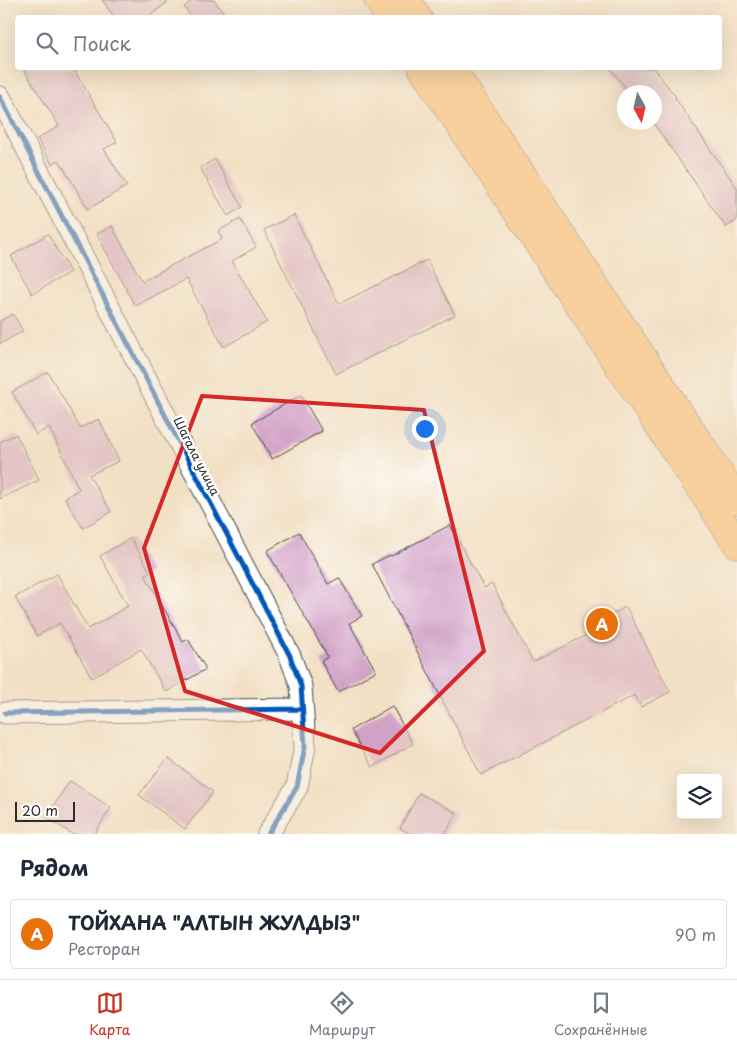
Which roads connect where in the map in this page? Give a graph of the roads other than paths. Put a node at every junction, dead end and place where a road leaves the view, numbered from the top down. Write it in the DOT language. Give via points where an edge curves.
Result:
graph roads {
  1 [pos="378,0"];
  2 [pos="407,0"];
  3 [pos="388,15"];
  4 [pos="416,15"];
  5 [pos="423,70"];
  6 [pos="452,70"];
  7 [pos="0,97"];
  8 [pos="737,500"];
  9 [pos="737,544"];
  10 [pos="302,709"];
  11 [pos="2,712"];
  12 [pos="268,834"];
  1 -- 3 [label="highway"];
  2 -- 4 [label="highway"];
  5 -- 9 [label="highway"];
  6 -- 8 [label="highway"];
  7 -- 10 [label="street, Шагала улица" via="290,656 301,686"];
  10 -- 11 [label="street"];
  10 -- 12 [label="street, Шагала улица" via="305,746 297,786"];
}
